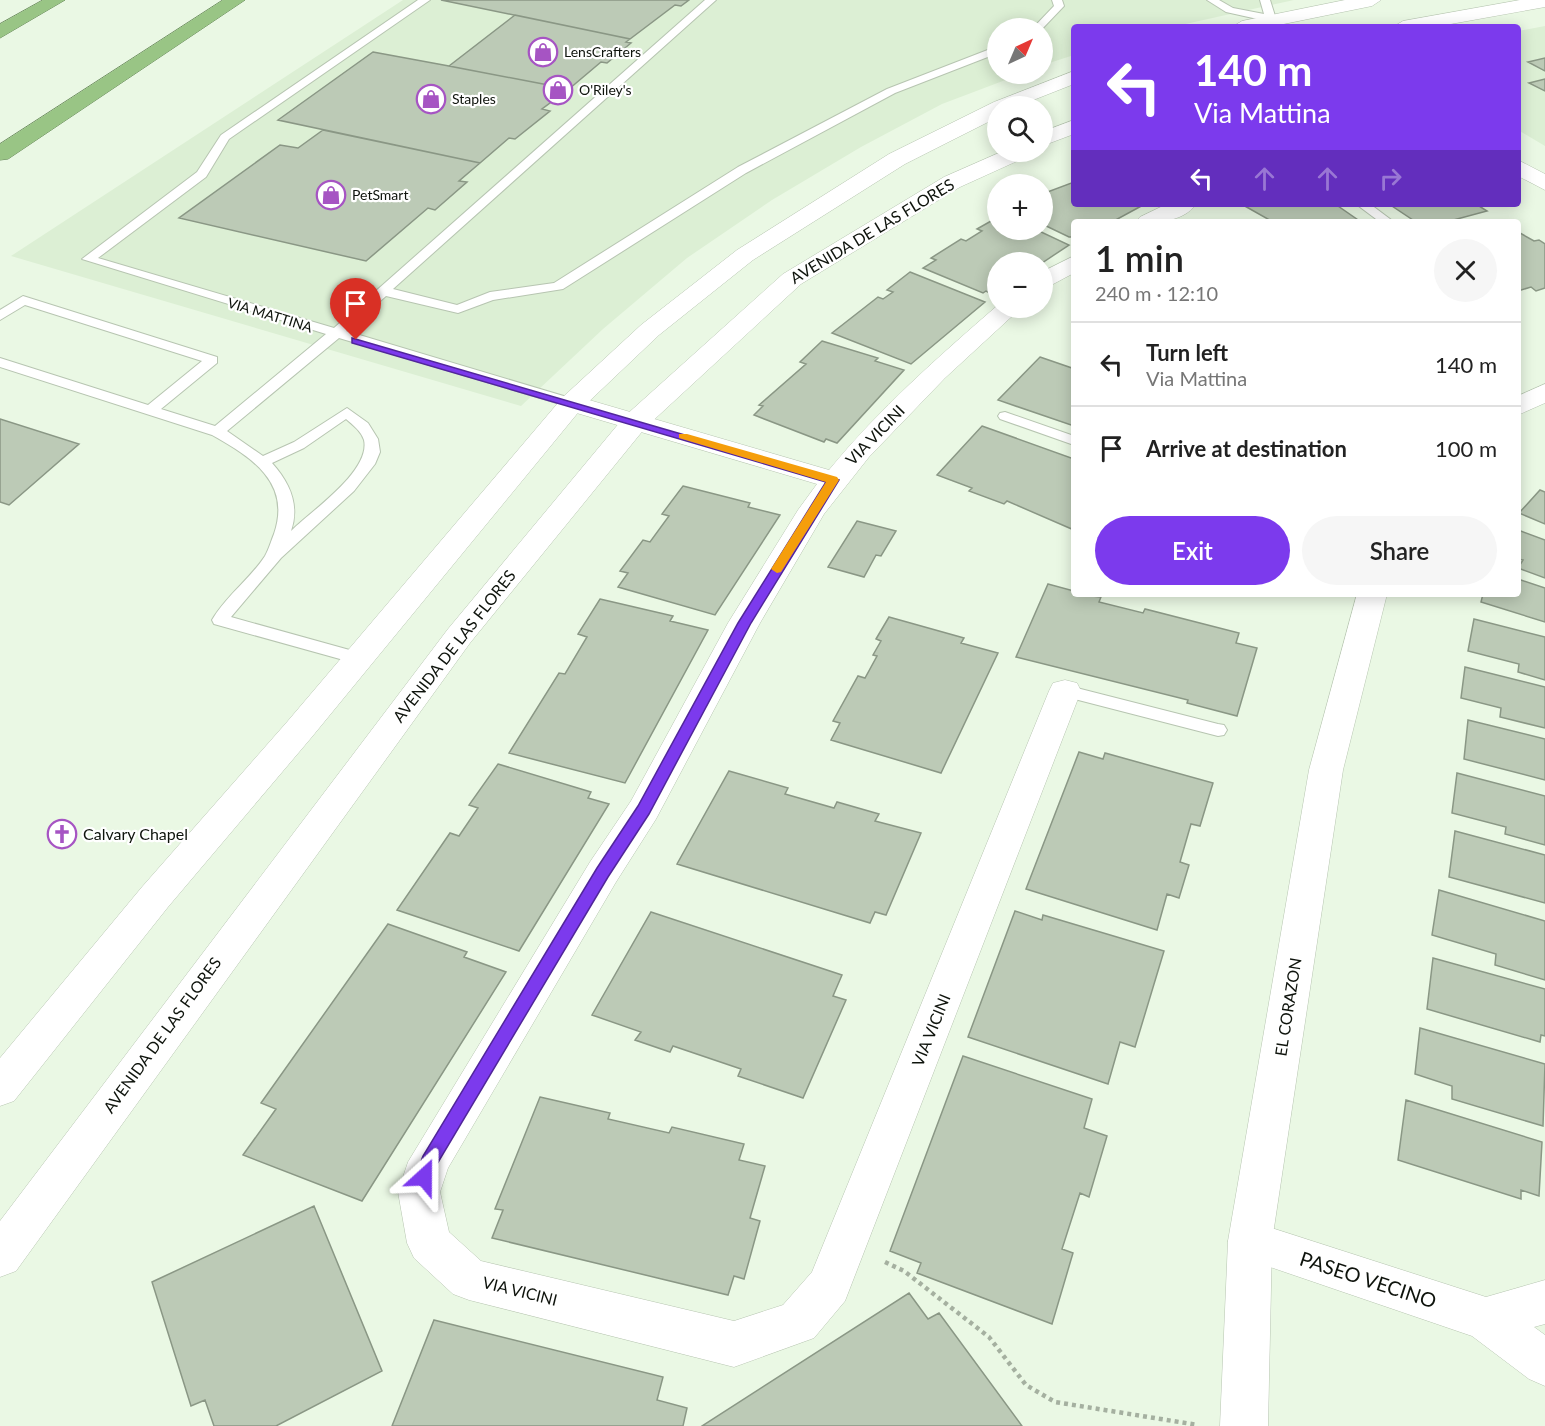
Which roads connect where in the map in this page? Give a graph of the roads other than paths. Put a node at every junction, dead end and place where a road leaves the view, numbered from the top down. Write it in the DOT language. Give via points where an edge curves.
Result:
graph roads {
  1 [pos="56,0"];
  2 [pos="236,0"];
  3 [pos="256,0"];
  4 [pos="425,0"];
  5 [pos="711,0"];
  6 [pos="1058,0"];
  7 [pos="1212,0"];
  8 [pos="1265,0"];
  9 [pos="1372,0"];
  10 [pos="1545,1"];
  11 [pos="1048,18"];
  12 [pos="1277,23"];
  13 [pos="1419,24"];
  14 [pos="0,32"];
  15 [pos="987,54"];
  16 [pos="1071,78"];
  17 [pos="1027,96"];
  18 [pos="72,106"];
  19 [pos="987,114"];
  20 [pos="1071,127"];
  21 [pos="1053,135"];
  22 [pos="0,154"];
  23 [pos="996,162"];
  24 [pos="1521,169"];
  25 [pos="1545,183"];
  26 [pos="1179,207"];
  27 [pos="1366,207"];
  28 [pos="1154,219"];
  29 [pos="1384,219"];
  30 [pos="1071,265"];
  31 [pos="1053,276"];
  32 [pos="383,291"];
  33 [pos="0,316"];
  34 [pos="998,318"];
  35 [pos="335,334"];
  36 [pos="0,362"];
  37 [pos="1545,392"];
  38 [pos="572,403"];
  39 [pos="1521,405"];
  40 [pos="151,410"];
  41 [pos="1005,416"];
  42 [pos="636,422"];
  43 [pos="217,432"];
  44 [pos="1071,440"];
  45 [pos="262,462"];
  46 [pos="833,480"];
  47 [pos="274,556"];
  48 [pos="1371,597"];
  49 [pos="358,658"];
  50 [pos="1065,691"];
  51 [pos="1218,730"];
  52 [pos="0,1088"];
  53 [pos="1250,1241"];
  54 [pos="0,1256"];
  55 [pos="1545,1302"];
  56 [pos="1486,1319"];
  57 [pos="1545,1362"];
  58 [pos="1244,1426"];
  1 -- 14 [label="highway"];
  2 -- 18 [label="highway"];
  3 -- 18 [label="highway" via="111,92"];
  4 -- 35 [label="lane, VIA MATTINA" via="225,137 202,174 88,259"];
  5 -- 32 [label="lane"];
  6 -- 11 [label="lane" via="1059,6"];
  7 -- 12 [label="lane" via="1230,10"];
  8 -- 12 [label="lane"];
  9 -- 12 [label="main road"];
  10 -- 13 [label="main road"];
  15 -- 32 [label="lane" via="891,91 742,170 558,286 490,296 458,309"];
  16 -- 17 [label="main road"];
  18 -- 22 [label="highway"];
  19 -- 38 [label="main road" via="897,159 745,255 650,330"];
  20 -- 21 [label="main road"];
  23 -- 42 [label="main road, AVENIDA DE LAS FLORES" via="952,182 792,279"];
  24 -- 25 [label="main road"];
  26 -- 28 [label="main road"];
  27 -- 29 [label="lane"];
  30 -- 31 [label="main road"];
  32 -- 35 [label="lane"];
  33 -- 40 [label="lane" via="23,300 212,360"];
  34 -- 46 [label="main road, VIA VICINI" via="936,372"];
  35 -- 38 [label="lane, VIA MATTINA"];
  35 -- 43 [label="lane"];
  36 -- 40 [label="lane"];
  37 -- 39 [label="main road"];
  38 -- 42 [label="main road, VIA MATTINA"];
  38 -- 49 [label="main road"];
  40 -- 43 [label="lane"];
  41 -- 44 [label="lane"];
  42 -- 46 [label="main road, VIA MATTINA"];
  42 -- 54 [label="main road, AVENIDA DE LAS FLORES" via="459,636"];
  43 -- 45 [label="lane"];
  45 -- 47 [label="lane" via="276,477 285,496 288,516"];
  45 -- 47 [label="lane" via="299,445 347,412 362,422 370,438 371,458 362,476"];
  46 -- 50 [label="main road, VIA VICINI" via="744,623 644,810 429,1162 419,1192 429,1243 469,1279 734,1344 798,1322 830,1286"];
  47 -- 49 [label="lane" via="220,620"];
  48 -- 53 [label="main road, EL CORAZON" via="1326,770"];
  49 -- 52 [label="main road" via="155,897"];
  50 -- 51 [label="lane"];
  53 -- 56 [label="main road, PASEO VECINO"];
  53 -- 58 [label="main road, EL CORAZON"];
  55 -- 56 [label="main road"];
  56 -- 57 [label="main road, PASEO VECINO"];
}
